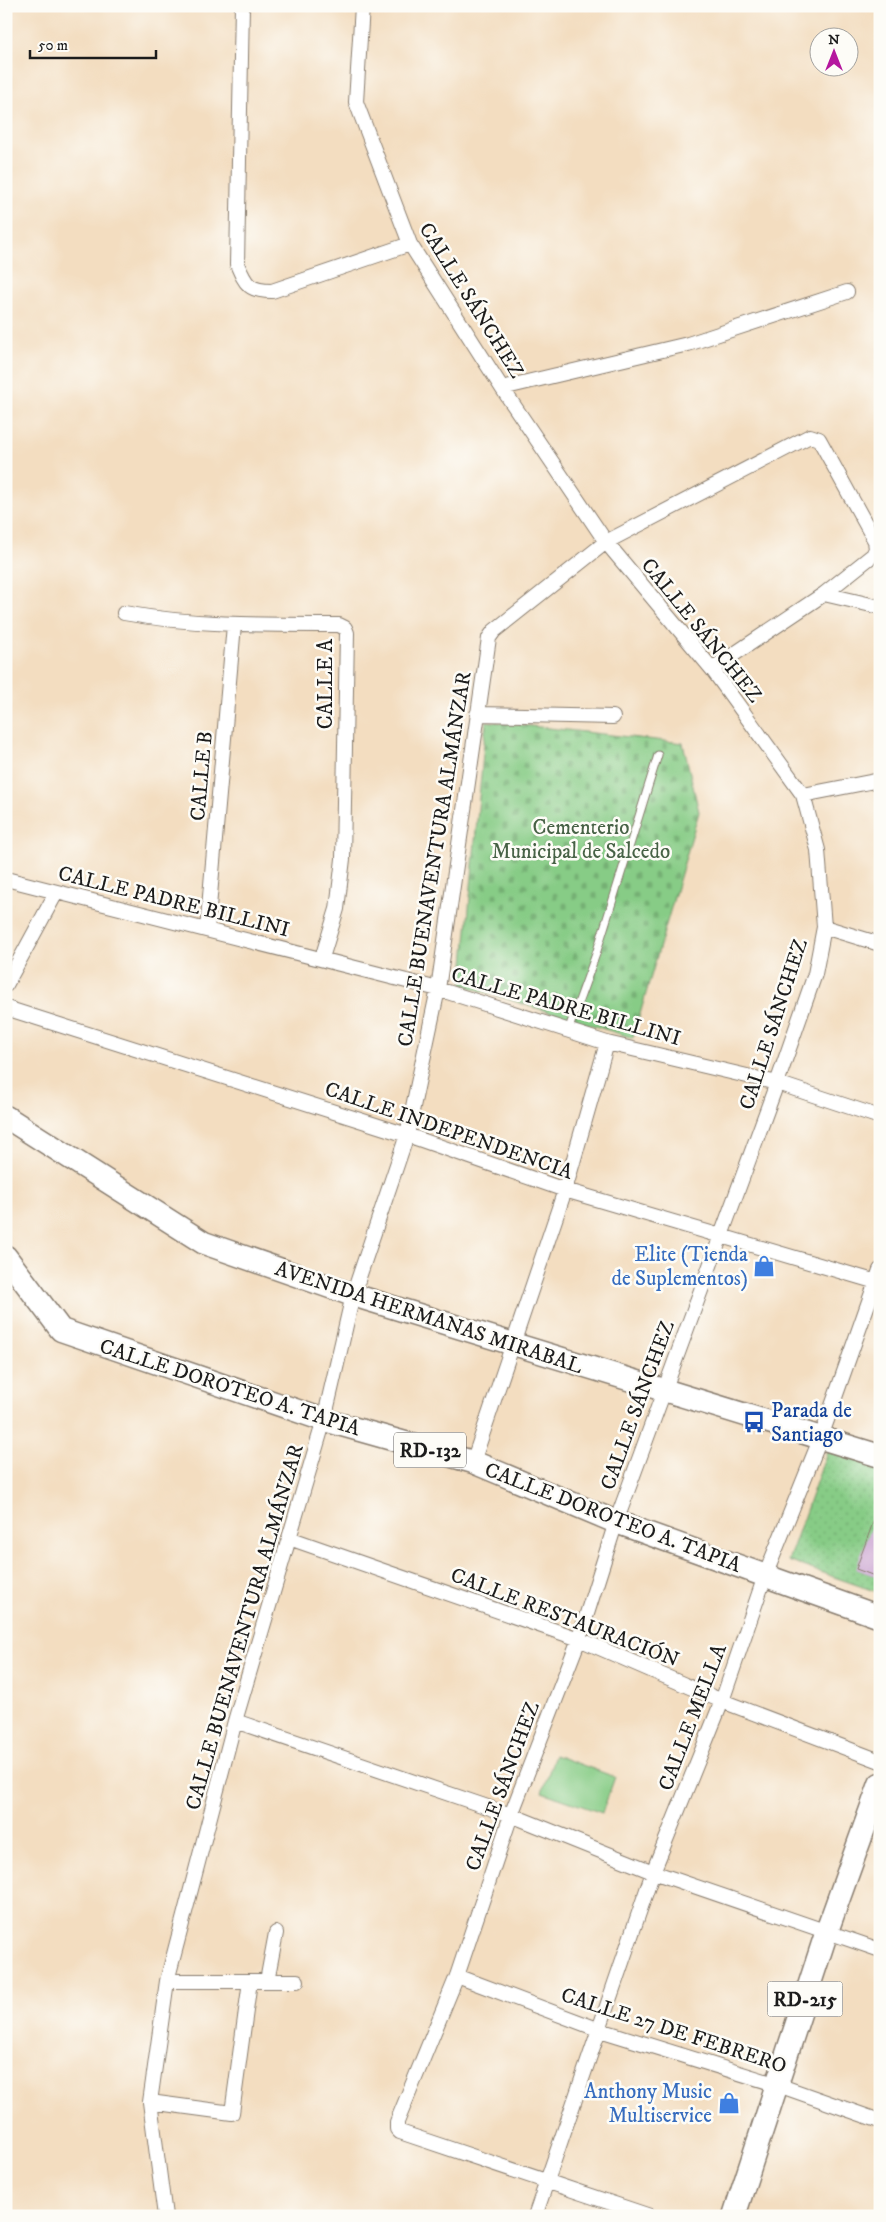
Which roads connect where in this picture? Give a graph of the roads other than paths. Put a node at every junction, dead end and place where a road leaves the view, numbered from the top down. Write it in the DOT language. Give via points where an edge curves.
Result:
graph roads {
  1 [pos="242,6"];
  2 [pos="362,6"];
  3 [pos="410,244"];
  4 [pos="847,292"];
  5 [pos="502,388"];
  6 [pos="606,542"];
  7 [pos="824,594"];
  8 [pos="880,607"];
  9 [pos="124,613"];
  10 [pos="234,625"];
  11 [pos="712,669"];
  12 [pos="477,714"];
  13 [pos="614,717"];
  14 [pos="658,755"];
  15 [pos="880,780"];
  16 [pos="803,795"];
  17 [pos="6,880"];
  18 [pos="56,893"];
  19 [pos="824,928"];
  20 [pos="207,930"];
  21 [pos="880,944"];
  22 [pos="322,958"];
  23 [pos="6,985"];
  24 [pos="438,989"];
  25 [pos="6,1008"];
  26 [pos="568,1031"];
  27 [pos="607,1043"];
  28 [pos="777,1083"];
  29 [pos="6,1117"];
  30 [pos="880,1117"];
  31 [pos="407,1135"];
  32 [pos="565,1190"];
  33 [pos="721,1236"];
  34 [pos="8,1263"];
  35 [pos="878,1278"];
  36 [pos="353,1295"];
  37 [pos="514,1345"];
  38 [pos="663,1391"];
  39 [pos="324,1420"];
  40 [pos="821,1437"];
  41 [pos="880,1456"];
  42 [pos="473,1462"];
  43 [pos="616,1522"];
  44 [pos="289,1538"];
  45 [pos="765,1576"];
  46 [pos="880,1617"];
  47 [pos="579,1639"];
  48 [pos="722,1701"];
  49 [pos="235,1721"];
  50 [pos="880,1761"];
  51 [pos="880,1784"];
  52 [pos="511,1816"];
  53 [pos="653,1872"];
  54 [pos="827,1931"];
  55 [pos="276,1934"];
  56 [pos="880,1950"];
  57 [pos="457,1976"];
  58 [pos="167,1981"];
  59 [pos="250,1981"];
  60 [pos="267,1981"];
  61 [pos="297,1981"];
  62 [pos="600,2030"];
  63 [pos="778,2085"];
  64 [pos="150,2102"];
  65 [pos="880,2121"];
  66 [pos="546,2180"];
  67 [pos="164,2216"];
  68 [pos="536,2216"];
  69 [pos="650,2216"];
  70 [pos="734,2216"];
  1 -- 3 [label="street" via="237,264 245,283 258,291 272,291"];
  2 -- 3 [label="street, CALLE SÁNCHEZ" via="356,102"];
  3 -- 5 [label="street, CALLE SÁNCHEZ"];
  4 -- 5 [label="street" via="688,344"];
  5 -- 6 [label="street, CALLE SÁNCHEZ"];
  6 -- 7 [label="street, CALLE BUENAVENTURA ALMÁNZAR" via="815,436 875,540 876,549"];
  6 -- 11 [label="street, CALLE SÁNCHEZ"];
  6 -- 12 [label="street, CALLE BUENAVENTURA ALMÁNZAR" via="494,631 486,648"];
  7 -- 8 [label="street"];
  7 -- 11 [label="street"];
  9 -- 10 [label="street, CALLE A" via="164,621"];
  10 -- 20 [label="street, CALLE B"];
  10 -- 22 [label="street, CALLE A" via="339,625 347,633 343,859 337,909"];
  11 -- 16 [label="street, CALLE SÁNCHEZ"];
  12 -- 13 [label="street"];
  12 -- 24 [label="street, CALLE BUENAVENTURA ALMÁNZAR"];
  14 -- 26 [label="lane" via="596,954"];
  15 -- 16 [label="street"];
  16 -- 19 [label="street, CALLE SÁNCHEZ" via="818,850"];
  17 -- 18 [label="street, CALLE PADRE BILLINI"];
  18 -- 20 [label="street, CALLE PADRE BILLINI"];
  18 -- 23 [label="street"];
  19 -- 21 [label="street"];
  19 -- 28 [label="street, CALLE SÁNCHEZ" via="815,974"];
  20 -- 22 [label="street, CALLE PADRE BILLINI"];
  22 -- 24 [label="street, CALLE PADRE BILLINI"];
  24 -- 26 [label="street, CALLE PADRE BILLINI"];
  24 -- 31 [label="street, CALLE BUENAVENTURA ALMÁNZAR"];
  25 -- 31 [label="street, CALLE INDEPENDENCIA"];
  26 -- 27 [label="street, CALLE PADRE BILLINI"];
  27 -- 28 [label="street, CALLE PADRE BILLINI"];
  27 -- 32 [label="street"];
  28 -- 30 [label="street, CALLE PADRE BILLINI"];
  28 -- 33 [label="street, CALLE SÁNCHEZ"];
  29 -- 36 [label="main road, AVENIDA HERMANAS MIRABAL" via="204,1243"];
  31 -- 32 [label="street, CALLE INDEPENDENCIA"];
  31 -- 36 [label="street, CALLE BUENAVENTURA ALMÁNZAR"];
  32 -- 33 [label="street, CALLE INDEPENDENCIA"];
  32 -- 37 [label="street"];
  33 -- 35 [label="street, CALLE INDEPENDENCIA"];
  33 -- 38 [label="street, CALLE SÁNCHEZ"];
  34 -- 39 [label="main road, CALLE DOROTEO A. TAPIA / RD-132" via="61,1330"];
  35 -- 40 [label="street, CALLE MELLA"];
  36 -- 37 [label="main road, AVENIDA HERMANAS MIRABAL"];
  36 -- 39 [label="street, CALLE BUENAVENTURA ALMÁNZAR"];
  37 -- 38 [label="main road, AVENIDA HERMANAS MIRABAL"];
  37 -- 42 [label="street"];
  38 -- 40 [label="main road, AVENIDA HERMANAS MIRABAL"];
  38 -- 43 [label="street, CALLE SÁNCHEZ"];
  39 -- 42 [label="main road, CALLE DOROTEO A. TAPIA / RD-132"];
  39 -- 44 [label="street, CALLE BUENAVENTURA ALMÁNZAR"];
  40 -- 41 [label="main road, AVENIDA HERMANAS MIRABAL"];
  40 -- 45 [label="street, CALLE MELLA"];
  42 -- 43 [label="main road, CALLE DOROTEO A. TAPIA / RD-132"];
  43 -- 45 [label="main road, CALLE DOROTEO A. TAPIA / RD-132"];
  43 -- 47 [label="street, CALLE SÁNCHEZ"];
  44 -- 47 [label="street, CALLE RESTAURACIÓN"];
  44 -- 49 [label="street, CALLE BUENAVENTURA ALMÁNZAR"];
  45 -- 46 [label="main road, CALLE DOROTEO A. TAPIA / RD-132"];
  45 -- 48 [label="street, CALLE MELLA"];
  47 -- 48 [label="street, CALLE RESTAURACIÓN"];
  47 -- 52 [label="street, CALLE SÁNCHEZ"];
  48 -- 50 [label="street, CALLE RESTAURACIÓN"];
  48 -- 53 [label="street, CALLE MELLA"];
  49 -- 52 [label="street"];
  49 -- 58 [label="street, CALLE BUENAVENTURA ALMÁNZAR"];
  51 -- 54 [label="main road, RD-215"];
  52 -- 53 [label="street"];
  52 -- 57 [label="street, CALLE SÁNCHEZ"];
  53 -- 54 [label="street"];
  53 -- 62 [label="street, CALLE MELLA"];
  54 -- 56 [label="street"];
  54 -- 63 [label="main road, RD-215"];
  55 -- 60 [label="street"];
  57 -- 62 [label="street, CALLE 27 DE FEBRERO"];
  57 -- 66 [label="street, CALLE SÁNCHEZ" via="397,2122 397,2129"];
  58 -- 59 [label="street"];
  58 -- 64 [label="street, CALLE BUENAVENTURA ALMÁNZAR"];
  59 -- 60 [label="street"];
  59 -- 64 [label="street" via="232,2113"];
  60 -- 61 [label="street"];
  62 -- 63 [label="street, CALLE 27 DE FEBRERO"];
  62 -- 66 [label="street, CALLE MELLA"];
  63 -- 65 [label="street, CALLE 27 DE FEBRERO"];
  63 -- 70 [label="main road, RD-215"];
  64 -- 67 [label="street, CALLE BUENAVENTURA ALMÁNZAR"];
  66 -- 68 [label="street, CALLE MELLA"];
  66 -- 69 [label="street"];
}
